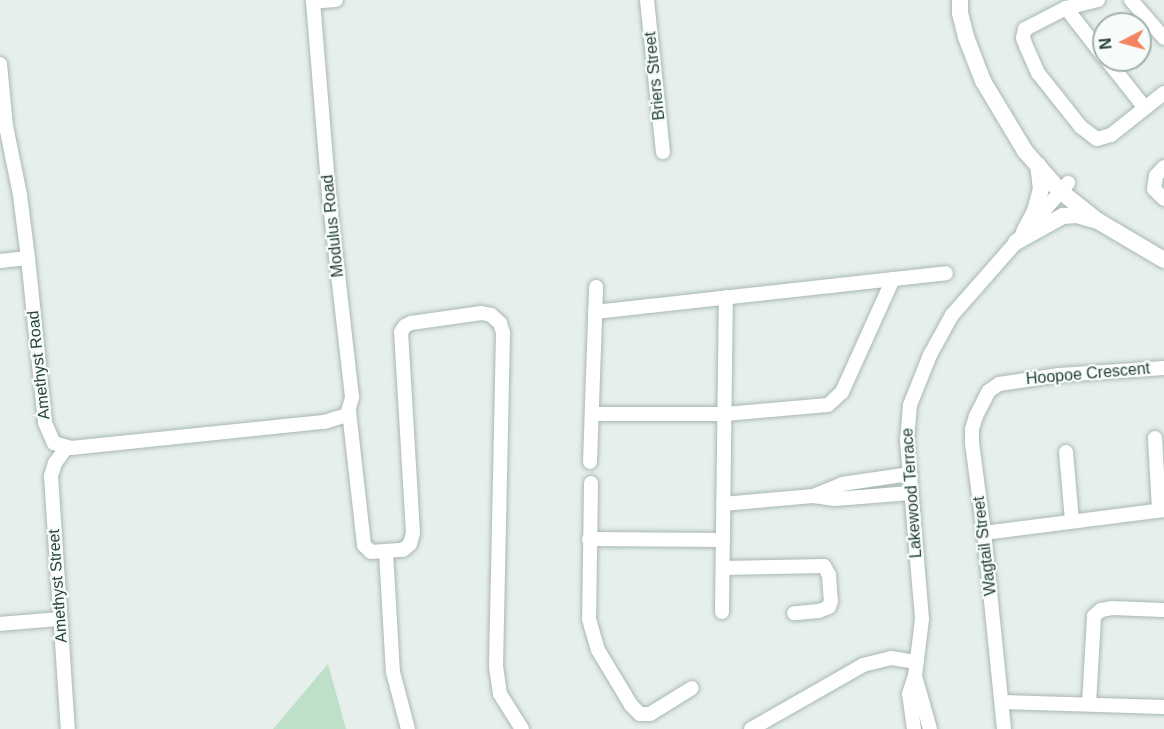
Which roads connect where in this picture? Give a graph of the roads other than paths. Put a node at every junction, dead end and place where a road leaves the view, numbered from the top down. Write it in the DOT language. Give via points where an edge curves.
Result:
graph roads {
  1 [pos="336,0"];
  2 [pos="647,0"];
  3 [pos="960,0"];
  4 [pos="968,0"];
  5 [pos="1098,0"];
  6 [pos="1131,0"];
  7 [pos="313,1"];
  8 [pos="1066,8"];
  9 [pos="1164,38"];
  10 [pos="1092,41"];
  11 [pos="0,64"];
  12 [pos="1116,72"];
  13 [pos="1164,93"];
  14 [pos="1145,108"];
  15 [pos="663,152"];
  16 [pos="1038,165"];
  17 [pos="1164,166"];
  18 [pos="1064,187"];
  19 [pos="1164,199"];
  20 [pos="1098,221"];
  21 [pos="1020,237"];
  22 [pos="1164,249"];
  23 [pos="28,258"];
  24 [pos="1164,260"];
  25 [pos="0,261"];
  26 [pos="946,273"];
  27 [pos="893,279"];
  28 [pos="596,287"];
  29 [pos="726,297"];
  30 [pos="595,312"];
  31 [pos="1164,368"];
  32 [pos="1011,381"];
  33 [pos="349,411"];
  34 [pos="592,414"];
  35 [pos="725,414"];
  36 [pos="1155,438"];
  37 [pos="66,448"];
  38 [pos="1066,452"];
  39 [pos="590,462"];
  40 [pos="910,474"];
  41 [pos="591,483"];
  42 [pos="911,493"];
  43 [pos="813,496"];
  44 [pos="723,504"];
  45 [pos="1162,509"];
  46 [pos="1072,520"];
  47 [pos="984,533"];
  48 [pos="589,539"];
  49 [pos="723,540"];
  50 [pos="386,552"];
  51 [pos="723,568"];
  52 [pos="1164,610"];
  53 [pos="722,612"];
  54 [pos="794,613"];
  55 [pos="60,619"];
  56 [pos="0,624"];
  57 [pos="917,662"];
  58 [pos="915,676"];
  59 [pos="692,688"];
  60 [pos="1002,702"];
  61 [pos="1089,704"];
  62 [pos="1164,707"];
  63 [pos="68,729"];
  64 [pos="408,729"];
  65 [pos="522,729"];
  66 [pos="751,729"];
  67 [pos="914,729"];
  68 [pos="930,729"];
  69 [pos="1004,729"];
  1 -- 7 [label="street"];
  2 -- 15 [label="street, Briers Street"];
  3 -- 16 [label="street" via="966,37 983,81 1015,136"];
  4 -- 18 [label="street" via="985,57 1005,99"];
  5 -- 8 [label="street"];
  6 -- 9 [label="street"];
  7 -- 33 [label="street, Modulus Road" via="329,196 352,397"];
  8 -- 10 [label="street"];
  8 -- 14 [label="street" via="1029,25 1023,32 1038,73 1081,127 1097,139 1111,135"];
  11 -- 23 [label="street, Amethyst Road"];
  12 -- 14 [label="street"];
  13 -- 14 [label="street"];
  16 -- 18 [label="street"];
  16 -- 21 [label="street" via="1041,189 1035,211"];
  17 -- 19 [label="street" via="1156,176 1154,189"];
  18 -- 20 [label="street"];
  18 -- 21 [label="street, Lakewood Terrace"];
  18 -- 22 [label="street"];
  20 -- 21 [label="street" via="1063,216"];
  20 -- 24 [label="street"];
  21 -- 40 [label="street, Lakewood Terrace" via="952,315 930,355 908,416"];
  23 -- 25 [label="street"];
  23 -- 37 [label="street, Amethyst Road" via="45,423 54,443"];
  26 -- 27 [label="street"];
  27 -- 29 [label="street"];
  27 -- 35 [label="street" via="845,387 832,403 814,408"];
  28 -- 30 [label="street"];
  29 -- 30 [label="street"];
  29 -- 35 [label="street"];
  30 -- 34 [label="street"];
  31 -- 32 [label="street, Hoopoe Crescent"];
  32 -- 47 [label="street, Wagtail Street" via="989,391 972,429"];
  33 -- 37 [label="street" via="341,418 311,423"];
  33 -- 50 [label="street, Modulus Road" via="361,536 371,552"];
  34 -- 35 [label="street"];
  34 -- 39 [label="street"];
  35 -- 44 [label="street"];
  36 -- 45 [label="street"];
  37 -- 55 [label="street, Amethyst Street" via="51,476"];
  38 -- 46 [label="street"];
  40 -- 42 [label="street, Lakewood Terrace"];
  40 -- 43 [label="street" via="842,483"];
  41 -- 48 [label="street"];
  42 -- 43 [label="street" via="835,499"];
  42 -- 57 [label="street, Lakewood Terrace" via="922,619"];
  43 -- 44 [label="street"];
  44 -- 49 [label="street"];
  45 -- 46 [label="street"];
  46 -- 47 [label="street"];
  47 -- 60 [label="street, Wagtail Street"];
  48 -- 49 [label="street"];
  48 -- 59 [label="street" via="590,630 631,705 640,714 650,714"];
  49 -- 51 [label="street"];
  50 -- 64 [label="street" via="393,672"];
  50 -- 65 [label="street" via="403,550 413,533 401,332 411,323 491,315 500,323 503,333 498,683 500,694"];
  51 -- 53 [label="street"];
  51 -- 54 [label="street" via="824,566 829,575 829,607"];
  52 -- 61 [label="street" via="1112,608 1094,616"];
  55 -- 56 [label="street"];
  55 -- 63 [label="street, Amethyst Street"];
  57 -- 58 [label="street, Lakewood Terrace"];
  57 -- 66 [label="street" via="891,658 863,665"];
  58 -- 67 [label="street, Lakewood Terrace" via="909,694"];
  58 -- 68 [label="street, Lakewood Terrace"];
  60 -- 61 [label="street"];
  60 -- 69 [label="street, Wagtail Street"];
  61 -- 62 [label="street"];
}
